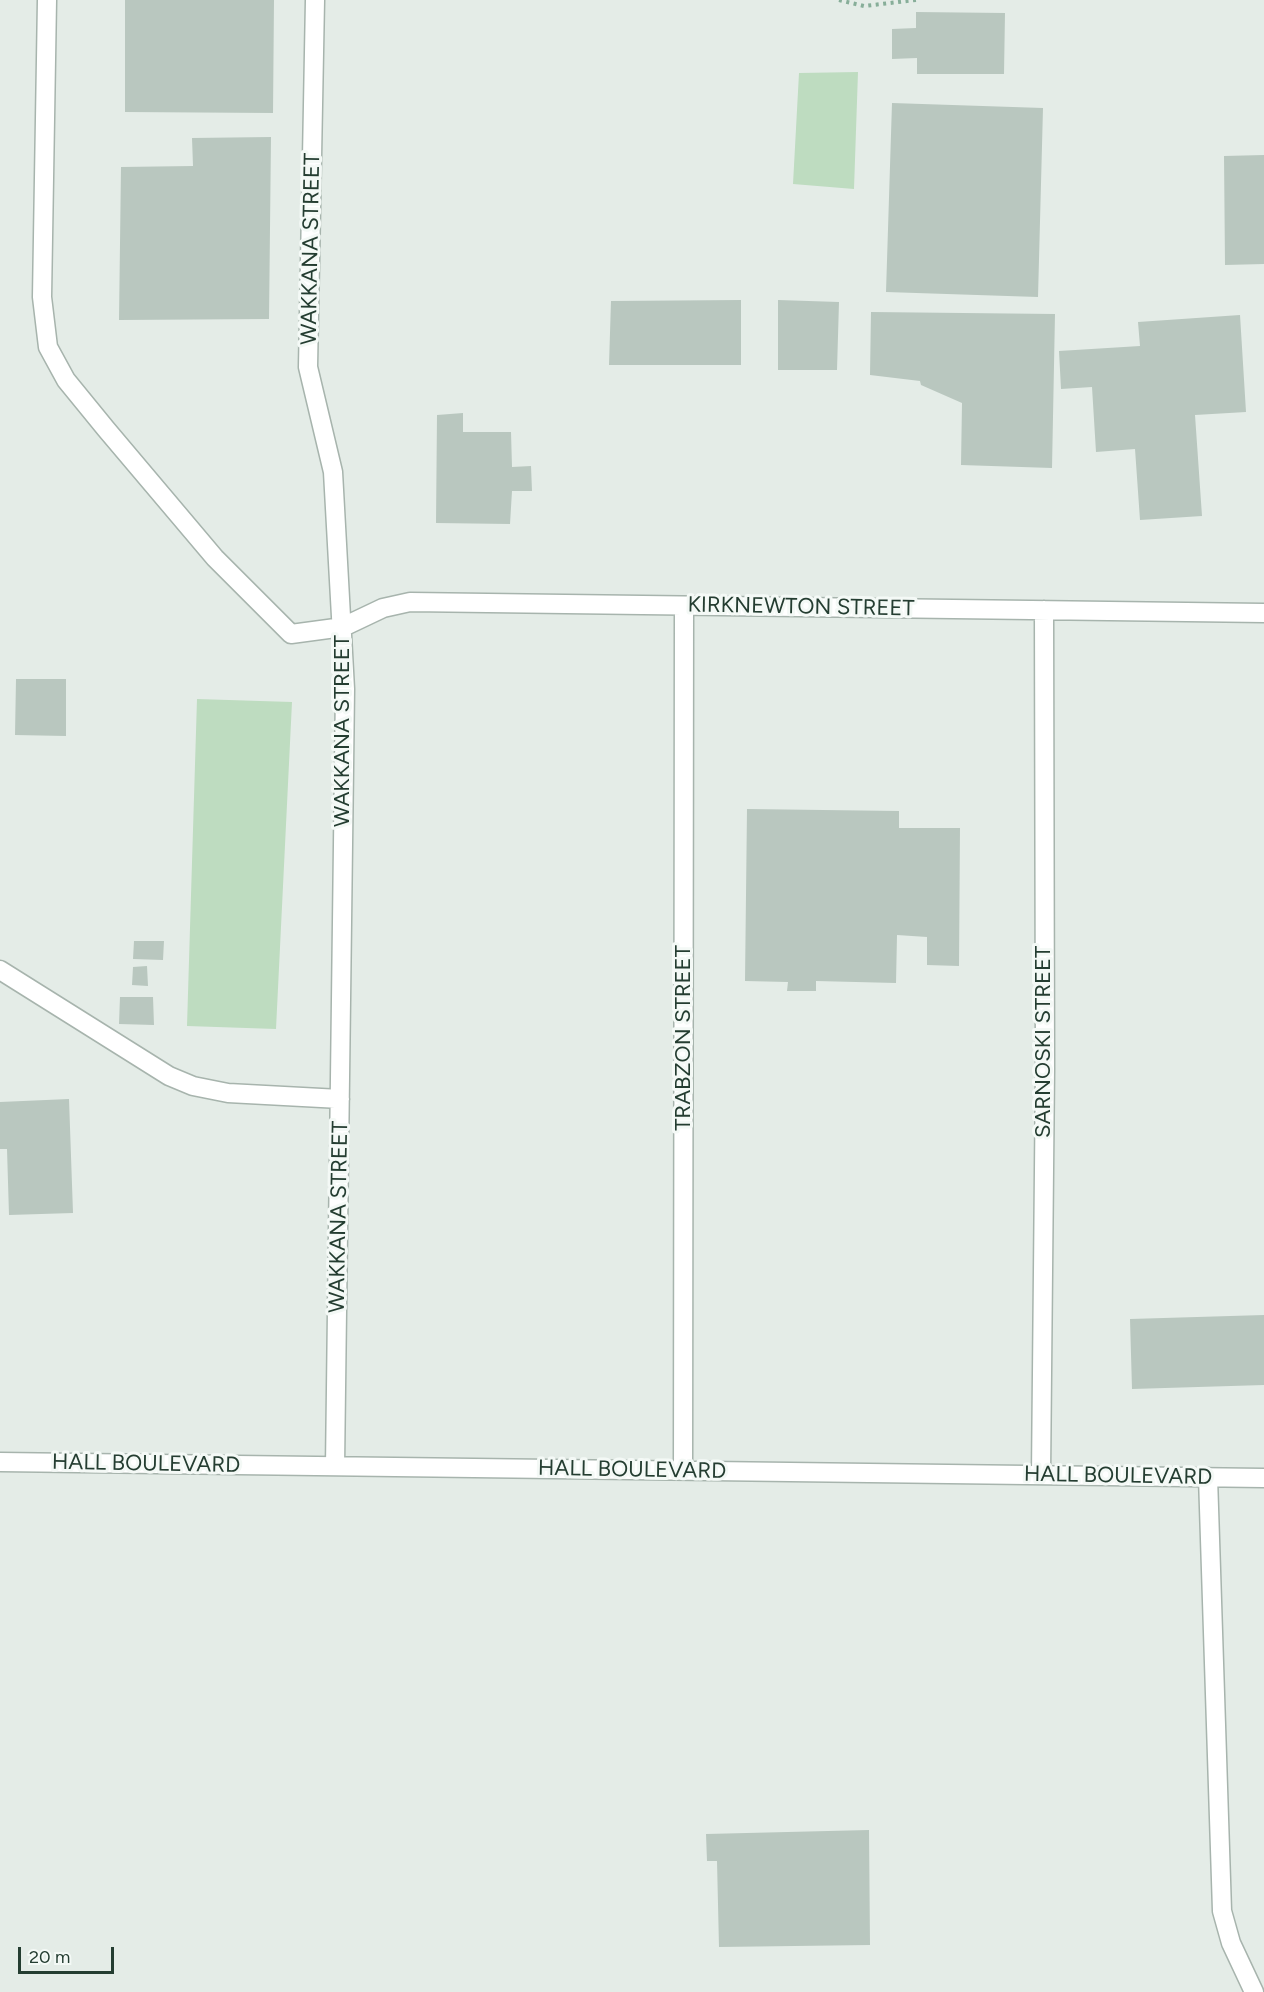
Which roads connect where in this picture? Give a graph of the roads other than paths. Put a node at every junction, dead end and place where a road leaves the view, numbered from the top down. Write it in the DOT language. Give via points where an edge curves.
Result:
graph roads {
  1 [pos="47,0"];
  2 [pos="315,0"];
  3 [pos="684,606"];
  4 [pos="1044,610"];
  5 [pos="1264,613"];
  6 [pos="342,627"];
  7 [pos="0,970"];
  8 [pos="340,1099"];
  9 [pos="0,1462"];
  10 [pos="335,1466"];
  11 [pos="683,1470"];
  12 [pos="1041,1475"];
  13 [pos="1208,1477"];
  14 [pos="1264,1478"];
  15 [pos="1254,1992"];
  1 -- 6 [label="street, KIRKNEWTON STREET" via="42,297 48,347 66,380 113,438 215,558 291,634"];
  2 -- 6 [label="street, WAKKANA STREET" via="309,367 333,472"];
  3 -- 4 [label="street, KIRKNEWTON STREET"];
  3 -- 6 [label="street, KIRKNEWTON STREET" via="410,602 383,608"];
  3 -- 11 [label="street, TRABZON STREET"];
  4 -- 5 [label="street, KIRKNEWTON STREET"];
  4 -- 12 [label="street, SARNOSKI STREET"];
  6 -- 8 [label="street, WAKKANA STREET" via="345,693"];
  7 -- 8 [label="street" via="169,1076 193,1086 228,1093"];
  8 -- 10 [label="street, WAKKANA STREET"];
  9 -- 10 [label="street, HALL BOULEVARD"];
  10 -- 11 [label="street, HALL BOULEVARD"];
  11 -- 12 [label="street, HALL BOULEVARD"];
  12 -- 13 [label="street, HALL BOULEVARD"];
  13 -- 14 [label="street, HALL BOULEVARD"];
  13 -- 15 [label="street" via="1222,1911"];
}
